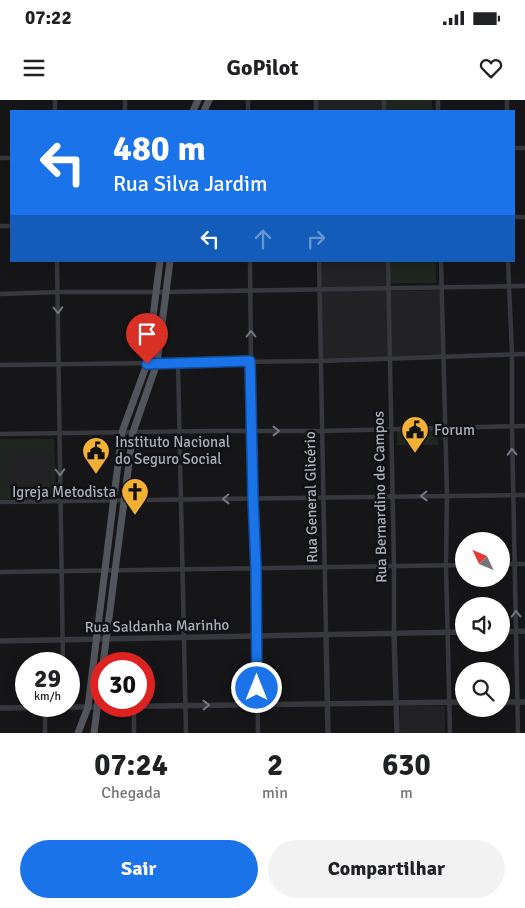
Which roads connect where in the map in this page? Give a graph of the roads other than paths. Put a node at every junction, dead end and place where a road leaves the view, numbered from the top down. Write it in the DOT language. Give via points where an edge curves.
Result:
graph roads {
  1 [pos="57,262"];
  2 [pos="160,262"];
  3 [pos="170,262"];
  4 [pos="250,262"];
  5 [pos="319,262"];
  6 [pos="388,262"];
  7 [pos="441,262"];
  8 [pos="508,262"];
  9 [pos="525,286"];
  10 [pos="508,287"];
  11 [pos="442,288"];
  12 [pos="319,289"];
  13 [pos="389,289"];
  14 [pos="251,291"];
  15 [pos="57,292"];
  16 [pos="156,292"];
  17 [pos="166,292"];
  18 [pos="0,294"];
  19 [pos="512,354"];
  20 [pos="525,354"];
  21 [pos="444,358"];
  22 [pos="390,360"];
  23 [pos="250,361"];
  24 [pos="321,361"];
  25 [pos="178,362"];
  26 [pos="157,363"];
  27 [pos="59,364"];
  28 [pos="147,364"];
  29 [pos="0,366"];
  30 [pos="525,426"];
  31 [pos="512,427"];
  32 [pos="444,428"];
  33 [pos="391,429"];
  34 [pos="180,431"];
  35 [pos="252,431"];
  36 [pos="322,431"];
  37 [pos="122,432"];
  38 [pos="133,432"];
  39 [pos="0,434"];
  40 [pos="58,434"];
  41 [pos="514,495"];
  42 [pos="525,495"];
  43 [pos="392,496"];
  44 [pos="447,496"];
  45 [pos="323,497"];
  46 [pos="253,498"];
  47 [pos="181,499"];
  48 [pos="114,500"];
  49 [pos="124,500"];
  50 [pos="60,501"];
  51 [pos="0,502"];
  52 [pos="510,564"];
  53 [pos="515,564"];
  54 [pos="525,564"];
  55 [pos="446,565"];
  56 [pos="455,565"];
  57 [pos="394,566"];
  58 [pos="325,567"];
  59 [pos="256,568"];
  60 [pos="115,570"];
  61 [pos="182,570"];
  62 [pos="106,571"];
  63 [pos="0,572"];
  64 [pos="61,572"];
  65 [pos="510,631"];
  66 [pos="516,631"];
  67 [pos="525,631"];
  68 [pos="447,633"];
  69 [pos="455,633"];
  70 [pos="394,634"];
  71 [pos="326,635"];
  72 [pos="257,637"];
  73 [pos="184,638"];
  74 [pos="63,640"];
  75 [pos="96,640"];
  76 [pos="107,640"];
  77 [pos="0,641"];
  78 [pos="63,652"];
  79 [pos="105,652"];
  80 [pos="510,702"];
  81 [pos="518,702"];
  82 [pos="525,702"];
  83 [pos="396,703"];
  84 [pos="449,703"];
  85 [pos="455,703"];
  86 [pos="327,704"];
  87 [pos="257,705"];
  88 [pos="185,706"];
  89 [pos="80,707"];
  90 [pos="88,707"];
  91 [pos="155,707"];
  92 [pos="0,708"];
  93 [pos="15,708"];
  94 [pos="45,717"];
  95 [pos="96,717"];
  96 [pos="134,717"];
  97 [pos="45,733"];
  98 [pos="78,733"];
  99 [pos="94,733"];
  100 [pos="134,733"];
  101 [pos="186,733"];
  102 [pos="258,733"];
  103 [pos="328,733"];
  104 [pos="397,733"];
  105 [pos="450,733"];
  106 [pos="518,733"];
  1 -- 15 [label="street"];
  2 -- 16 [label="main road"];
  3 -- 17 [label="main road"];
  4 -- 14 [label="street"];
  5 -- 12 [label="street, Rua General Glicério"];
  6 -- 13 [label="street, Rua Bernardino de Campos"];
  7 -- 11 [label="street"];
  8 -- 10 [label="street"];
  9 -- 10 [label="street"];
  10 -- 11 [label="street"];
  10 -- 19 [label="street"];
  11 -- 13 [label="street"];
  11 -- 21 [label="street"];
  12 -- 13 [label="street"];
  12 -- 14 [label="street"];
  12 -- 24 [label="street, Rua General Glicério"];
  13 -- 22 [label="street, Rua Bernardino de Campos"];
  14 -- 17 [label="street"];
  23 -- 14 [label="street, one-way"];
  15 -- 16 [label="street"];
  15 -- 18 [label="street"];
  15 -- 27 [label="street, one-way"];
  16 -- 17 [label="street"];
  16 -- 28 [label="main road"];
  17 -- 26 [label="main road"];
  19 -- 20 [label="street"];
  19 -- 21 [label="street"];
  19 -- 31 [label="street"];
  21 -- 22 [label="street"];
  21 -- 32 [label="street"];
  22 -- 24 [label="street"];
  22 -- 33 [label="street, Rua Bernardino de Campos"];
  23 -- 24 [label="street"];
  23 -- 25 [label="street"];
  23 -- 35 [label="street"];
  24 -- 36 [label="street, Rua General Glicério"];
  25 -- 26 [label="street"];
  25 -- 34 [label="street"];
  26 -- 28 [label="street"];
  26 -- 38 [label="main road"];
  27 -- 28 [label="street"];
  27 -- 29 [label="street"];
  27 -- 40 [label="street"];
  28 -- 37 [label="main road"];
  30 -- 31 [label="street"];
  31 -- 32 [label="street"];
  41 -- 31 [label="street, one-way"];
  32 -- 33 [label="street"];
  32 -- 44 [label="street"];
  33 -- 36 [label="street"];
  33 -- 43 [label="street, Rua Bernardino de Campos"];
  34 -- 35 [label="street"];
  34 -- 38 [label="street"];
  34 -- 47 [label="street"];
  35 -- 36 [label="street, one-way"];
  35 -- 46 [label="street"];
  36 -- 45 [label="street, Rua General Glicério"];
  37 -- 38 [label="street"];
  37 -- 40 [label="street"];
  37 -- 48 [label="main road"];
  38 -- 49 [label="main road"];
  39 -- 40 [label="street"];
  40 -- 50 [label="street, one-way"];
  41 -- 42 [label="street"];
  41 -- 44 [label="street"];
  41 -- 53 [label="street"];
  44 -- 43 [label="street, one-way"];
  43 -- 45 [label="street"];
  43 -- 57 [label="street, Rua Bernardino de Campos"];
  44 -- 55 [label="street"];
  45 -- 46 [label="street"];
  45 -- 58 [label="street, Rua General Glicério"];
  46 -- 47 [label="street, one-way"];
  46 -- 59 [label="street"];
  47 -- 49 [label="street"];
  47 -- 61 [label="street"];
  48 -- 49 [label="street"];
  48 -- 50 [label="street"];
  48 -- 62 [label="main road"];
  49 -- 60 [label="main road"];
  50 -- 51 [label="street"];
  50 -- 64 [label="street"];
  52 -- 53 [label="street"];
  53 -- 54 [label="street"];
  66 -- 53 [label="street, one-way"];
  55 -- 56 [label="street"];
  55 -- 57 [label="street"];
  55 -- 68 [label="street"];
  57 -- 58 [label="street"];
  57 -- 70 [label="street, Rua Bernardino de Campos"];
  58 -- 59 [label="street"];
  58 -- 71 [label="street, Rua General Glicério"];
  59 -- 61 [label="street"];
  59 -- 72 [label="street"];
  60 -- 61 [label="street"];
  60 -- 62 [label="street"];
  60 -- 76 [label="main road"];
  61 -- 73 [label="street"];
  62 -- 64 [label="street"];
  62 -- 75 [label="main road"];
  63 -- 64 [label="street"];
  64 -- 74 [label="street"];
  65 -- 66 [label="street"];
  66 -- 67 [label="street"];
  66 -- 81 [label="street"];
  68 -- 69 [label="street, Rua Saldanha Marinho"];
  68 -- 70 [label="street, Rua Saldanha Marinho"];
  68 -- 84 [label="street"];
  70 -- 71 [label="street, Rua Saldanha Marinho"];
  70 -- 83 [label="street, Rua Bernardino de Campos"];
  71 -- 72 [label="street, Rua Saldanha Marinho"];
  71 -- 86 [label="street, Rua General Glicério"];
  72 -- 73 [label="street, Rua Saldanha Marinho"];
  72 -- 87 [label="street"];
  73 -- 76 [label="street, Rua Saldanha Marinho"];
  73 -- 88 [label="street"];
  74 -- 75 [label="street, Rua Saldanha Marinho"];
  74 -- 77 [label="street, Rua Saldanha Marinho"];
  74 -- 78 [label="street"];
  75 -- 76 [label="street, Rua Saldanha Marinho"];
  75 -- 90 [label="main road"];
  76 -- 79 [label="main road"];
  80 -- 81 [label="street"];
  81 -- 82 [label="street"];
  81 -- 106 [label="street"];
  83 -- 84 [label="street"];
  83 -- 86 [label="street"];
  83 -- 104 [label="street, Rua Bernardino de Campos"];
  84 -- 85 [label="street"];
  84 -- 105 [label="street"];
  86 -- 87 [label="street"];
  86 -- 103 [label="street, Rua General Glicério"];
  88 -- 87 [label="street, one-way"];
  87 -- 102 [label="street"];
  88 -- 91 [label="street"];
  88 -- 101 [label="street"];
  89 -- 90 [label="street"];
  90 -- 98 [label="main road"];
  92 -- 93 [label="street"];
  94 -- 97 [label="street"];
  95 -- 99 [label="main road"];
  96 -- 100 [label="street"];
}
